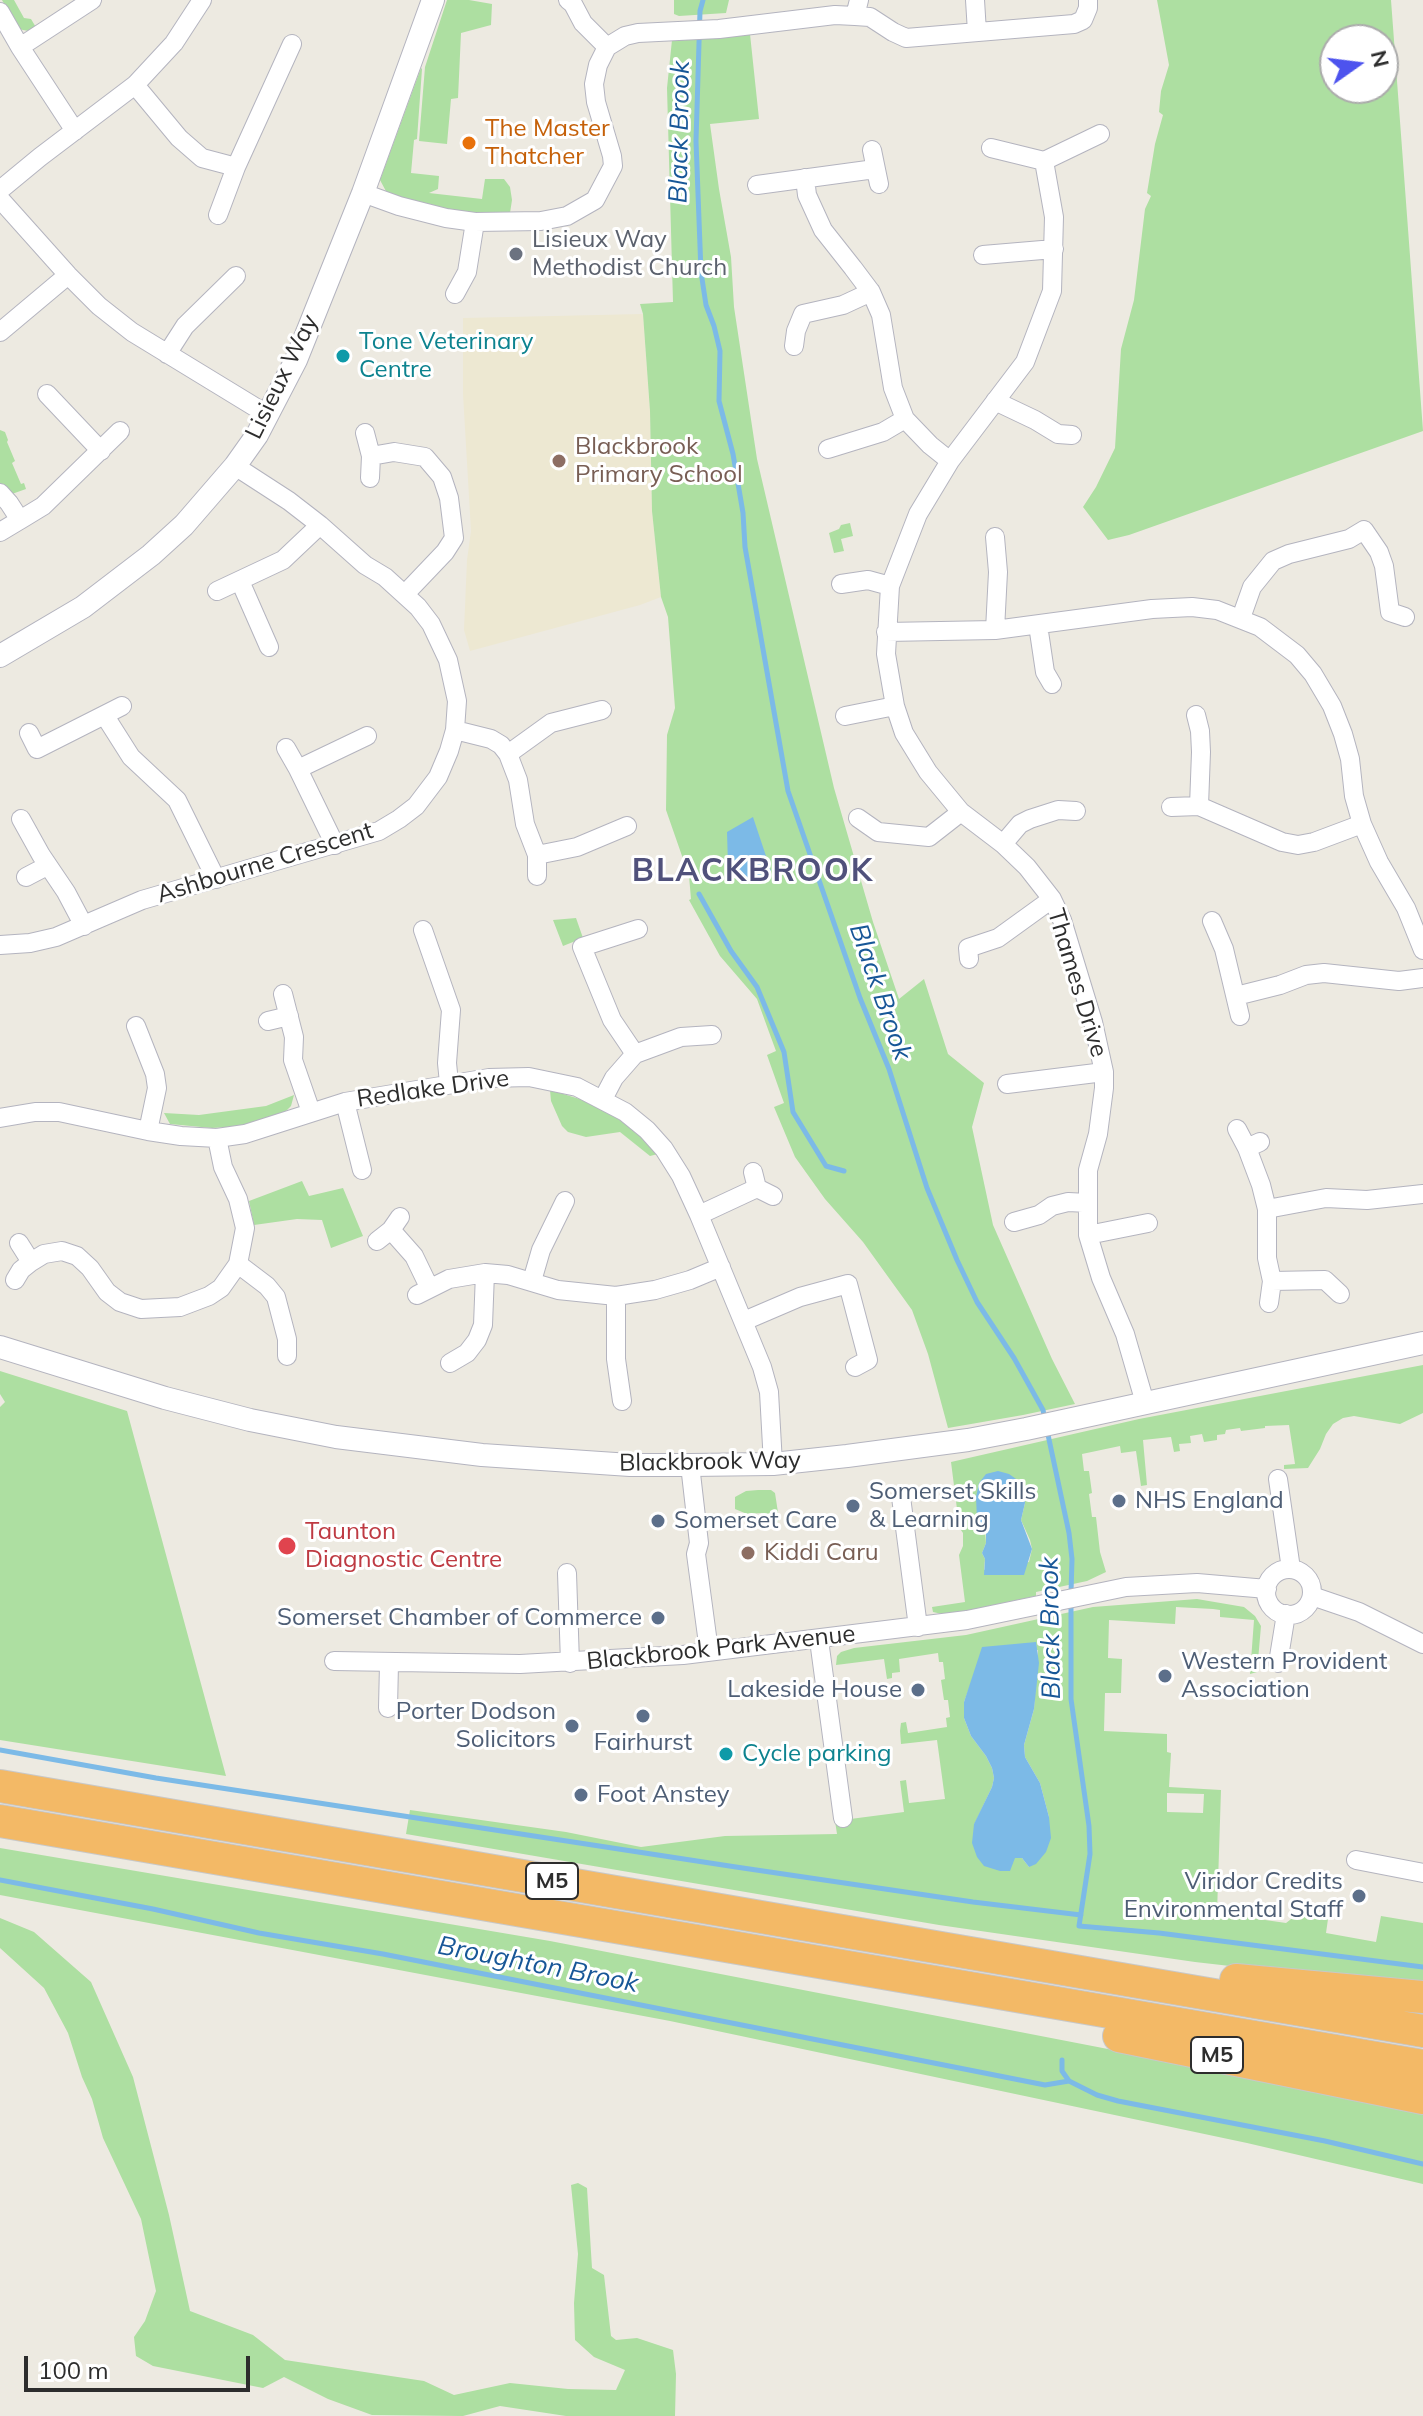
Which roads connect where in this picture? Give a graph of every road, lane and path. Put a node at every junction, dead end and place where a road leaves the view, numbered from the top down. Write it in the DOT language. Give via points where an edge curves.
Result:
graph roads {
  1 [pos="92,0"];
  2 [pos="202,0"];
  3 [pos="433,0"];
  4 [pos="568,0"];
  5 [pos="975,0"];
  6 [pos="1088,0"];
  7 [pos="857,8"];
  8 [pos="0,12"];
  9 [pos="977,32"];
  10 [pos="292,44"];
  11 [pos="20,47"];
  12 [pos="607,47"];
  13 [pos="259,71"];
  14 [pos="277,80"];
  15 [pos="135,85"];
  16 [pos="75,131"];
  17 [pos="1101,133"];
  18 [pos="991,148"];
  19 [pos="872,150"];
  20 [pos="1044,161"];
  21 [pos="236,167"];
  22 [pos="805,178"];
  23 [pos="757,185"];
  24 [pos="0,190"];
  25 [pos="363,193"];
  26 [pos="0,199"];
  27 [pos="218,215"];
  28 [pos="475,222"];
  29 [pos="1054,249"];
  30 [pos="992,258"];
  31 [pos="68,275"];
  32 [pos="236,276"];
  33 [pos="871,292"];
  34 [pos="455,294"];
  35 [pos="0,332"];
  36 [pos="794,346"];
  37 [pos="167,354"];
  38 [pos="47,394"];
  39 [pos="995,401"];
  40 [pos="268,415"];
  41 [pos="905,419"];
  42 [pos="120,431"];
  43 [pos="365,433"];
  44 [pos="1062,439"];
  45 [pos="828,449"];
  46 [pos="101,451"];
  47 [pos="371,456"];
  48 [pos="950,461"];
  49 [pos="235,466"];
  50 [pos="370,478"];
  51 [pos="0,493"];
  52 [pos="20,520"];
  53 [pos="320,525"];
  54 [pos="0,532"];
  55 [pos="991,549"];
  56 [pos="240,581"];
  57 [pos="841,584"];
  58 [pos="890,586"];
  59 [pos="217,591"];
  60 [pos="405,594"];
  61 [pos="1392,614"];
  62 [pos="1241,618"];
  63 [pos="1038,625"];
  64 [pos="995,630"];
  65 [pos="886,632"];
  66 [pos="269,647"];
  67 [pos="0,656"];
  68 [pos="1044,678"];
  69 [pos="122,706"];
  70 [pos="895,706"];
  71 [pos="602,710"];
  72 [pos="105,716"];
  73 [pos="845,716"];
  74 [pos="1204,725"];
  75 [pos="455,730"];
  76 [pos="367,736"];
  77 [pos="30,746"];
  78 [pos="286,748"];
  79 [pos="508,754"];
  80 [pos="298,769"];
  81 [pos="1064,806"];
  82 [pos="1199,806"];
  83 [pos="1171,807"];
  84 [pos="961,812"];
  85 [pos="858,818"];
  86 [pos="21,819"];
  87 [pos="1362,824"];
  88 [pos="615,827"];
  89 [pos="1003,844"];
  90 [pos="335,845"];
  91 [pos="537,855"];
  92 [pos="47,866"];
  93 [pos="537,876"];
  94 [pos="26,877"];
  95 [pos="216,879"];
  96 [pos="1423,898"];
  97 [pos="1052,899"];
  98 [pos="1406,908"];
  99 [pos="84,926"];
  100 [pos="1222,927"];
  101 [pos="638,929"];
  102 [pos="422,943"];
  103 [pos="0,945"];
  104 [pos="963,949"];
  105 [pos="1423,950"];
  106 [pos="1423,978"];
  107 [pos="283,994"];
  108 [pos="1236,996"];
  109 [pos="289,1016"];
  110 [pos="1240,1016"];
  111 [pos="268,1021"];
  112 [pos="136,1026"];
  113 [pos="712,1035"];
  114 [pos="635,1054"];
  115 [pos="1104,1072"];
  116 [pos="1014,1077"];
  117 [pos="449,1083"];
  118 [pos="603,1099"];
  119 [pos="345,1102"];
  120 [pos="311,1112"];
  121 [pos="0,1118"];
  122 [pos="1237,1129"];
  123 [pos="148,1131"];
  124 [pos="217,1138"];
  125 [pos="355,1163"];
  126 [pos="761,1185"];
  127 [pos="1423,1194"];
  128 [pos="565,1201"];
  129 [pos="1088,1203"];
  130 [pos="1267,1209"];
  131 [pos="699,1215"];
  132 [pos="1135,1220"];
  133 [pos="1014,1222"];
  134 [pos="389,1229"];
  135 [pos="1088,1235"];
  136 [pos="19,1243"];
  137 [pos="31,1262"];
  138 [pos="238,1264"];
  139 [pos="721,1267"];
  140 [pos="485,1273"];
  141 [pos="866,1279"];
  142 [pos="15,1280"];
  143 [pos="532,1281"];
  144 [pos="1272,1281"];
  145 [pos="848,1284"];
  146 [pos="1340,1294"];
  147 [pos="616,1296"];
  148 [pos="1269,1303"];
  149 [pos="744,1321"];
  150 [pos="1423,1343"];
  151 [pos="292,1345"];
  152 [pos="0,1347"];
  153 [pos="450,1363"];
  154 [pos="869,1363"];
  155 [pos="622,1401"];
  156 [pos="1145,1403"];
  157 [pos="773,1464"];
  158 [pos="690,1465"];
  159 [pos="1278,1479"];
  160 [pos="901,1497"];
  161 [pos="1291,1569"];
  162 [pos="567,1573"];
  163 [pos="1267,1589"];
  164 [pos="1312,1596"];
  165 [pos="1286,1614"];
  166 [pos="918,1627"];
  167 [pos="819,1640"];
  168 [pos="1423,1644"];
  169 [pos="709,1651"];
  170 [pos="334,1661"];
  171 [pos="570,1663"];
  172 [pos="1278,1663"];
  173 [pos="389,1664"];
  174 [pos="388,1708"];
  175 [pos="0,1786"];
  176 [pos="843,1818"];
  177 [pos="0,1821"];
  178 [pos="1356,1860"];
  179 [pos="1423,1873"];
  180 [pos="1105,1977"];
  181 [pos="1015,1997"];
  182 [pos="1423,1997"];
  183 [pos="1423,2031"];
  184 [pos="1423,2066"];
  185 [pos="1423,2098"];
  1 -- 11 [label="street"];
  2 -- 15 [label="street" via="174,43"];
  3 -- 25 [label="street, Lisieux Way"];
  4 -- 12 [label="street"];
  5 -- 9 [label="street"];
  6 -- 9 [label="street" via="1083,20 1074,24"];
  7 -- 9 [label="street" via="906,38"];
  7 -- 12 [label="street" via="719,29 638,33"];
  8 -- 11 [label="street"];
  10 -- 14 [label="street"];
  11 -- 16 [label="street"];
  12 -- 28 [label="street" via="594,84 613,166 595,200 567,216 541,221"];
  13 -- 14 [label="street"];
  14 -- 21 [label="street"];
  15 -- 16 [label="street"];
  15 -- 21 [label="street" via="202,158"];
  16 -- 24 [label="street"];
  17 -- 20 [label="street"];
  18 -- 20 [label="street"];
  19 -- 22 [label="street" via="877,177"];
  20 -- 29 [label="street, Thames Drive"];
  21 -- 27 [label="street"];
  22 -- 23 [label="street"];
  22 -- 33 [label="street" via="823,230"];
  25 -- 28 [label="street"];
  25 -- 40 [label="street, Lisieux Way" via="296,360"];
  26 -- 31 [label="street"];
  28 -- 34 [label="street" via="467,272"];
  29 -- 30 [label="street"];
  29 -- 39 [label="street, Thames Drive" via="1052,291 1034,341"];
  31 -- 35 [label="street"];
  31 -- 37 [label="street" via="99,306"];
  32 -- 37 [label="street" via="185,326"];
  33 -- 36 [label="street" via="843,305 800,309"];
  33 -- 41 [label="street"];
  37 -- 40 [label="street"];
  38 -- 46 [label="street"];
  39 -- 44 [label="street"];
  39 -- 48 [label="street, Thames Drive"];
  40 -- 49 [label="street, Lisieux Way"];
  41 -- 45 [label="street" via="883,432 845,436"];
  41 -- 48 [label="street"];
  42 -- 46 [label="street"];
  43 -- 47 [label="street"];
  46 -- 52 [label="street" via="43,506"];
  47 -- 50 [label="street"];
  47 -- 60 [label="street" via="394,452 444,463 454,538"];
  48 -- 58 [label="street, Thames Drive" via="918,514"];
  49 -- 53 [label="street, Ashbourne Crescent"];
  49 -- 67 [label="street, Lisieux Way" via="151,555 83,607"];
  51 -- 52 [label="street"];
  52 -- 54 [label="street"];
  53 -- 56 [label="street" via="283,560"];
  53 -- 60 [label="street, Ashbourne Crescent"];
  55 -- 64 [label="street" via="998,572"];
  56 -- 59 [label="street"];
  56 -- 66 [label="street"];
  57 -- 58 [label="street" via="868,580"];
  58 -- 65 [label="street, Thames Drive"];
  60 -- 75 [label="street, Ashbourne Crescent" via="431,624 448,660 457,701"];
  61 -- 62 [label="street" via="1372,524 1349,539 1273,561 1252,587"];
  62 -- 63 [label="street" via="1192,607"];
  62 -- 87 [label="street" via="1278,639 1319,684 1343,734"];
  63 -- 64 [label="street"];
  63 -- 68 [label="street"];
  64 -- 65 [label="street"];
  65 -- 70 [label="street, Thames Drive"];
  69 -- 72 [label="street"];
  70 -- 73 [label="street"];
  70 -- 84 [label="street, Thames Drive" via="904,733 928,772"];
  71 -- 79 [label="street" via="585,723 551,723"];
  72 -- 77 [label="street"];
  72 -- 95 [label="street" via="131,757 177,800"];
  74 -- 82 [label="street"];
  75 -- 79 [label="street" via="491,739"];
  75 -- 90 [label="street, Ashbourne Crescent" via="438,777 416,806 379,831"];
  76 -- 80 [label="street"];
  78 -- 80 [label="street"];
  79 -- 91 [label="street"];
  80 -- 90 [label="street"];
  81 -- 89 [label="street" via="1020,824"];
  82 -- 83 [label="street"];
  82 -- 87 [label="street" via="1298,845"];
  84 -- 85 [label="street" via="924,841 878,832"];
  84 -- 89 [label="street, Thames Drive"];
  86 -- 92 [label="street"];
  87 -- 98 [label="street"];
  88 -- 91 [label="street" via="577,847"];
  89 -- 97 [label="street, Thames Drive"];
  90 -- 95 [label="street, Ashbourne Crescent"];
  91 -- 93 [label="street"];
  92 -- 94 [label="street"];
  92 -- 99 [label="street"];
  95 -- 99 [label="street, Ashbourne Crescent" via="142,900"];
  96 -- 98 [label="street"];
  97 -- 104 [label="street" via="998,938"];
  97 -- 115 [label="street, Thames Drive"];
  98 -- 105 [label="street"];
  99 -- 103 [label="street, Ashbourne Crescent" via="30,943"];
  100 -- 108 [label="street"];
  101 -- 114 [label="street" via="574,950"];
  102 -- 117 [label="street" via="451,1010"];
  106 -- 108 [label="street" via="1399,981 1324,973"];
  107 -- 109 [label="street"];
  108 -- 110 [label="street"];
  109 -- 111 [label="street"];
  109 -- 120 [label="street" via="293,1060"];
  112 -- 123 [label="street" via="157,1088"];
  113 -- 114 [label="street" via="681,1037"];
  114 -- 118 [label="street"];
  115 -- 116 [label="street"];
  115 -- 129 [label="street, Thames Drive" via="1098,1134 1088,1170"];
  117 -- 118 [label="street, Redlake Drive" via="529,1077 577,1087"];
  117 -- 119 [label="street, Redlake Drive"];
  118 -- 131 [label="street, Redlake Drive" via="664,1149"];
  119 -- 120 [label="street, Redlake Drive"];
  119 -- 125 [label="street, Redlake Drive"];
  120 -- 124 [label="street, Redlake Drive"];
  121 -- 123 [label="street, Redlake Drive" via="59,1112"];
  122 -- 130 [label="street" via="1254,1145"];
  123 -- 124 [label="street, Redlake Drive"];
  124 -- 138 [label="street" via="244,1217"];
  126 -- 131 [label="street"];
  127 -- 130 [label="street" via="1326,1198"];
  128 -- 143 [label="street"];
  129 -- 133 [label="street" via="1052,1206 1042,1221"];
  129 -- 135 [label="street, Thames Drive"];
  130 -- 144 [label="street"];
  131 -- 139 [label="street, Redlake Drive"];
  132 -- 135 [label="street"];
  134 -- 140 [label="street" via="414,1256 423,1291 449,1279"];
  135 -- 156 [label="street, Thames Drive"];
  136 -- 137 [label="street"];
  137 -- 138 [label="street" via="62,1251 77,1256 107,1292 141,1309 180,1307 209,1296"];
  137 -- 142 [label="street"];
  138 -- 151 [label="street" via="276,1297"];
  139 -- 147 [label="street" via="655,1290"];
  139 -- 149 [label="street, Redlake Drive"];
  140 -- 143 [label="street"];
  140 -- 153 [label="street" via="483,1325 467,1353"];
  141 -- 145 [label="street"];
  143 -- 147 [label="street" via="558,1290"];
  144 -- 146 [label="street" via="1327,1275"];
  144 -- 148 [label="street"];
  145 -- 149 [label="street"];
  145 -- 154 [label="street"];
  147 -- 155 [label="street"];
  149 -- 157 [label="street, Redlake Drive" via="769,1392"];
  150 -- 156 [label="street, Blackbrook Way"];
  152 -- 158 [label="street, Blackbrook Way" via="165,1398 321,1434 482,1455"];
  156 -- 157 [label="street, Blackbrook Way" via="968,1440"];
  157 -- 158 [label="street, Blackbrook Way"];
  158 -- 169 [label="street"];
  159 -- 161 [label="street"];
  160 -- 166 [label="street"];
  161 -- 163 [label="street" via="1275,1574"];
  161 -- 164 [label="street" via="1305,1575"];
  162 -- 171 [label="street"];
  163 -- 165 [label="street" via="1271,1606"];
  163 -- 166 [label="street, Blackbrook Park Avenue" via="1197,1583 1126,1587"];
  164 -- 165 [label="street" via="1300,1612"];
  164 -- 168 [label="street"];
  165 -- 172 [label="street"];
  166 -- 167 [label="street, Blackbrook Park Avenue"];
  167 -- 169 [label="street, Blackbrook Park Avenue"];
  167 -- 176 [label="street"];
  169 -- 171 [label="street, Blackbrook Park Avenue"];
  170 -- 173 [label="street, Blackbrook Park Avenue"];
  171 -- 173 [label="street, Blackbrook Park Avenue"];
  173 -- 174 [label="street"];
  175 -- 180 [label="highway, M5"];
  177 -- 181 [label="highway, M5"];
  178 -- 179 [label="street"];
  180 -- 182 [label="highway, M5" via="1238,1980"];
  180 -- 183 [label="highway, M5"];
  181 -- 184 [label="highway, M5"];
  181 -- 185 [label="highway, M5" via="1111,2034"];
}
